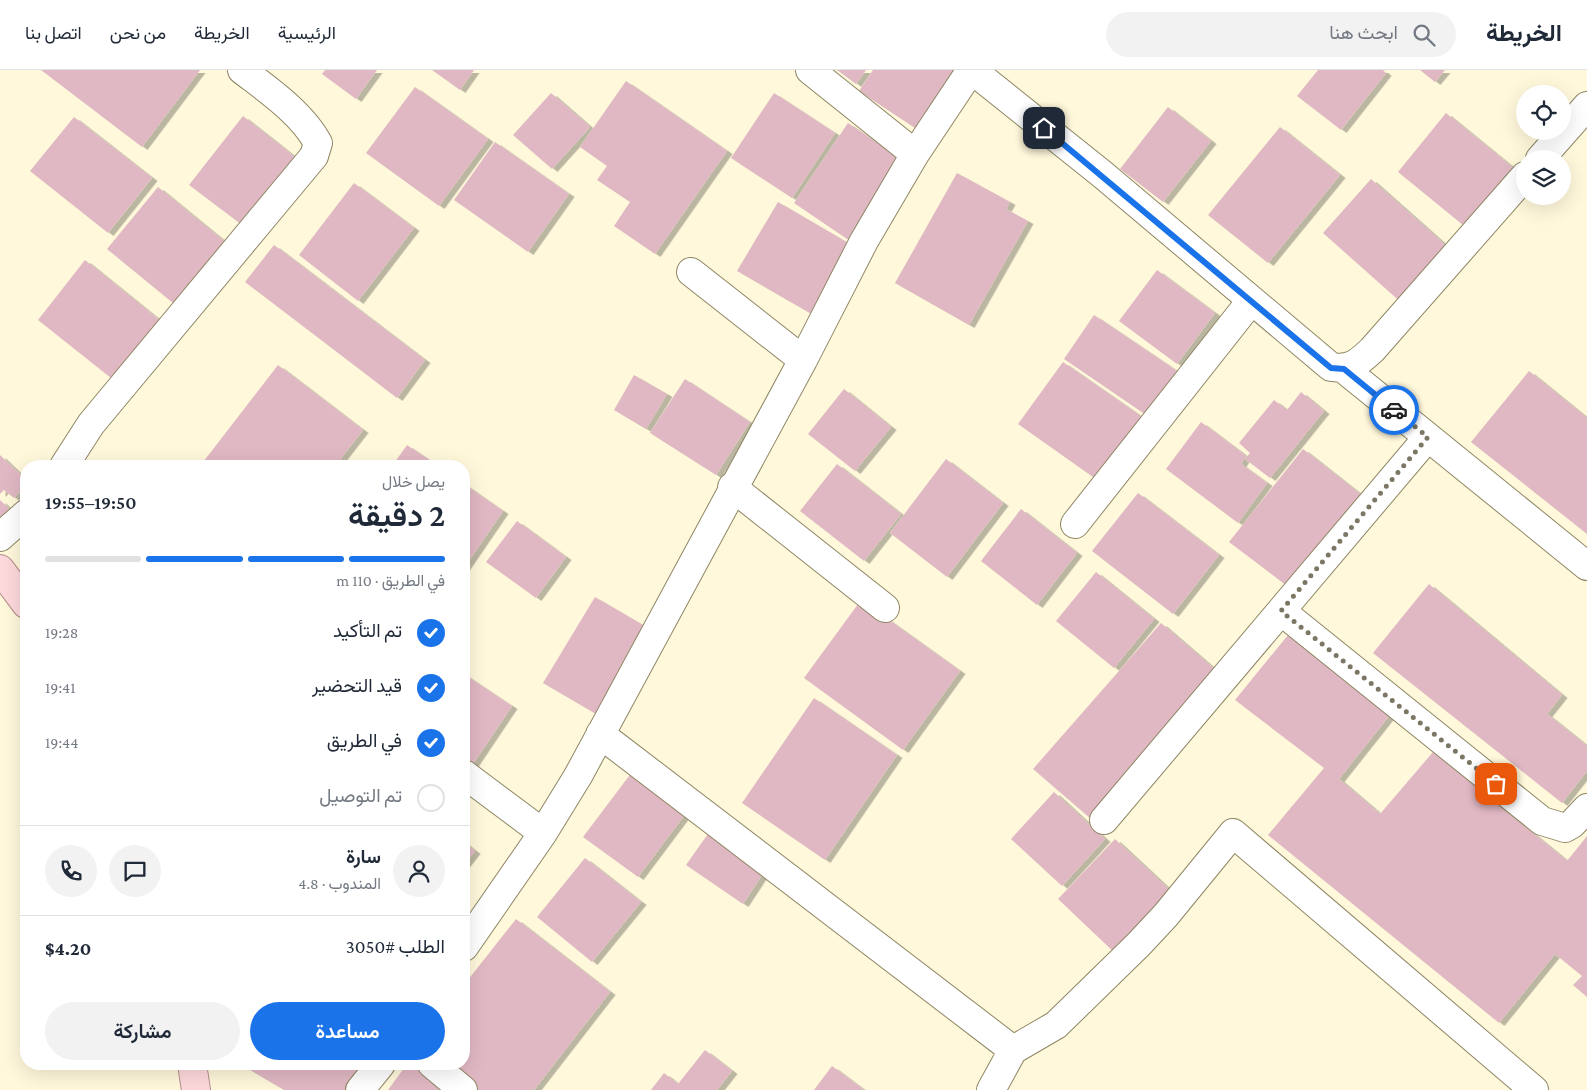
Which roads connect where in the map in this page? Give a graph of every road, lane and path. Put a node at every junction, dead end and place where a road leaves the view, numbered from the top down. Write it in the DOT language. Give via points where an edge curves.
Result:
graph roads {
  1 [pos="242,70"];
  2 [pos="810,70"];
  3 [pos="972,70"];
  4 [pos="1587,106"];
  5 [pos="1548,150"];
  6 [pos="914,154"];
  7 [pos="1516,186"];
  8 [pos="690,272"];
  9 [pos="1251,301"];
  10 [pos="803,360"];
  11 [pos="1344,369"];
  12 [pos="1428,437"];
  13 [pos="68,460"];
  14 [pos="732,487"];
  15 [pos="20,519"];
  16 [pos="1075,524"];
  17 [pos="0,537"];
  18 [pos="1587,566"];
  19 [pos="0,569"];
  20 [pos="20,596"];
  21 [pos="885,608"];
  22 [pos="1281,611"];
  23 [pos="600,734"];
  24 [pos="470,778"];
  25 [pos="1587,808"];
  26 [pos="1104,820"];
  27 [pos="543,833"];
  28 [pos="470,938"];
  29 [pos="1013,1050"];
  30 [pos="193,1070"];
  31 [pos="376,1070"];
  32 [pos="439,1070"];
  33 [pos="196,1090"];
  34 [pos="360,1090"];
  35 [pos="463,1090"];
  36 [pos="991,1090"];
  37 [pos="1534,1090"];
  1 -- 13 [label="street" via="312,132 318,143 314,156 91,424"];
  2 -- 6 [label="street"];
  3 -- 6 [label="street"];
  3 -- 9 [label="street" via="1102,174"];
  4 -- 5 [label="street"];
  6 -- 10 [label="street" via="864,241"];
  7 -- 11 [label="street" via="1372,350 1358,363"];
  8 -- 10 [label="street"];
  9 -- 11 [label="street" via="1331,368"];
  9 -- 16 [label="street"];
  10 -- 14 [label="street"];
  11 -- 12 [label="street"];
  12 -- 18 [label="street"];
  12 -- 22 [label="street"];
  14 -- 21 [label="street"];
  14 -- 23 [label="street"];
  15 -- 17 [label="street"];
  19 -- 20 [label="main road"];
  22 -- 25 [label="street" via="1542,820 1565,828"];
  22 -- 26 [label="street"];
  23 -- 27 [label="street"];
  23 -- 29 [label="street"];
  24 -- 27 [label="street"];
  27 -- 28 [label="street"];
  29 -- 36 [label="street"];
  29 -- 37 [label="street" via="1056,1025 1139,944 1233,833"];
  30 -- 33 [label="main road"];
  31 -- 34 [label="street"];
  32 -- 35 [label="street"];
}
